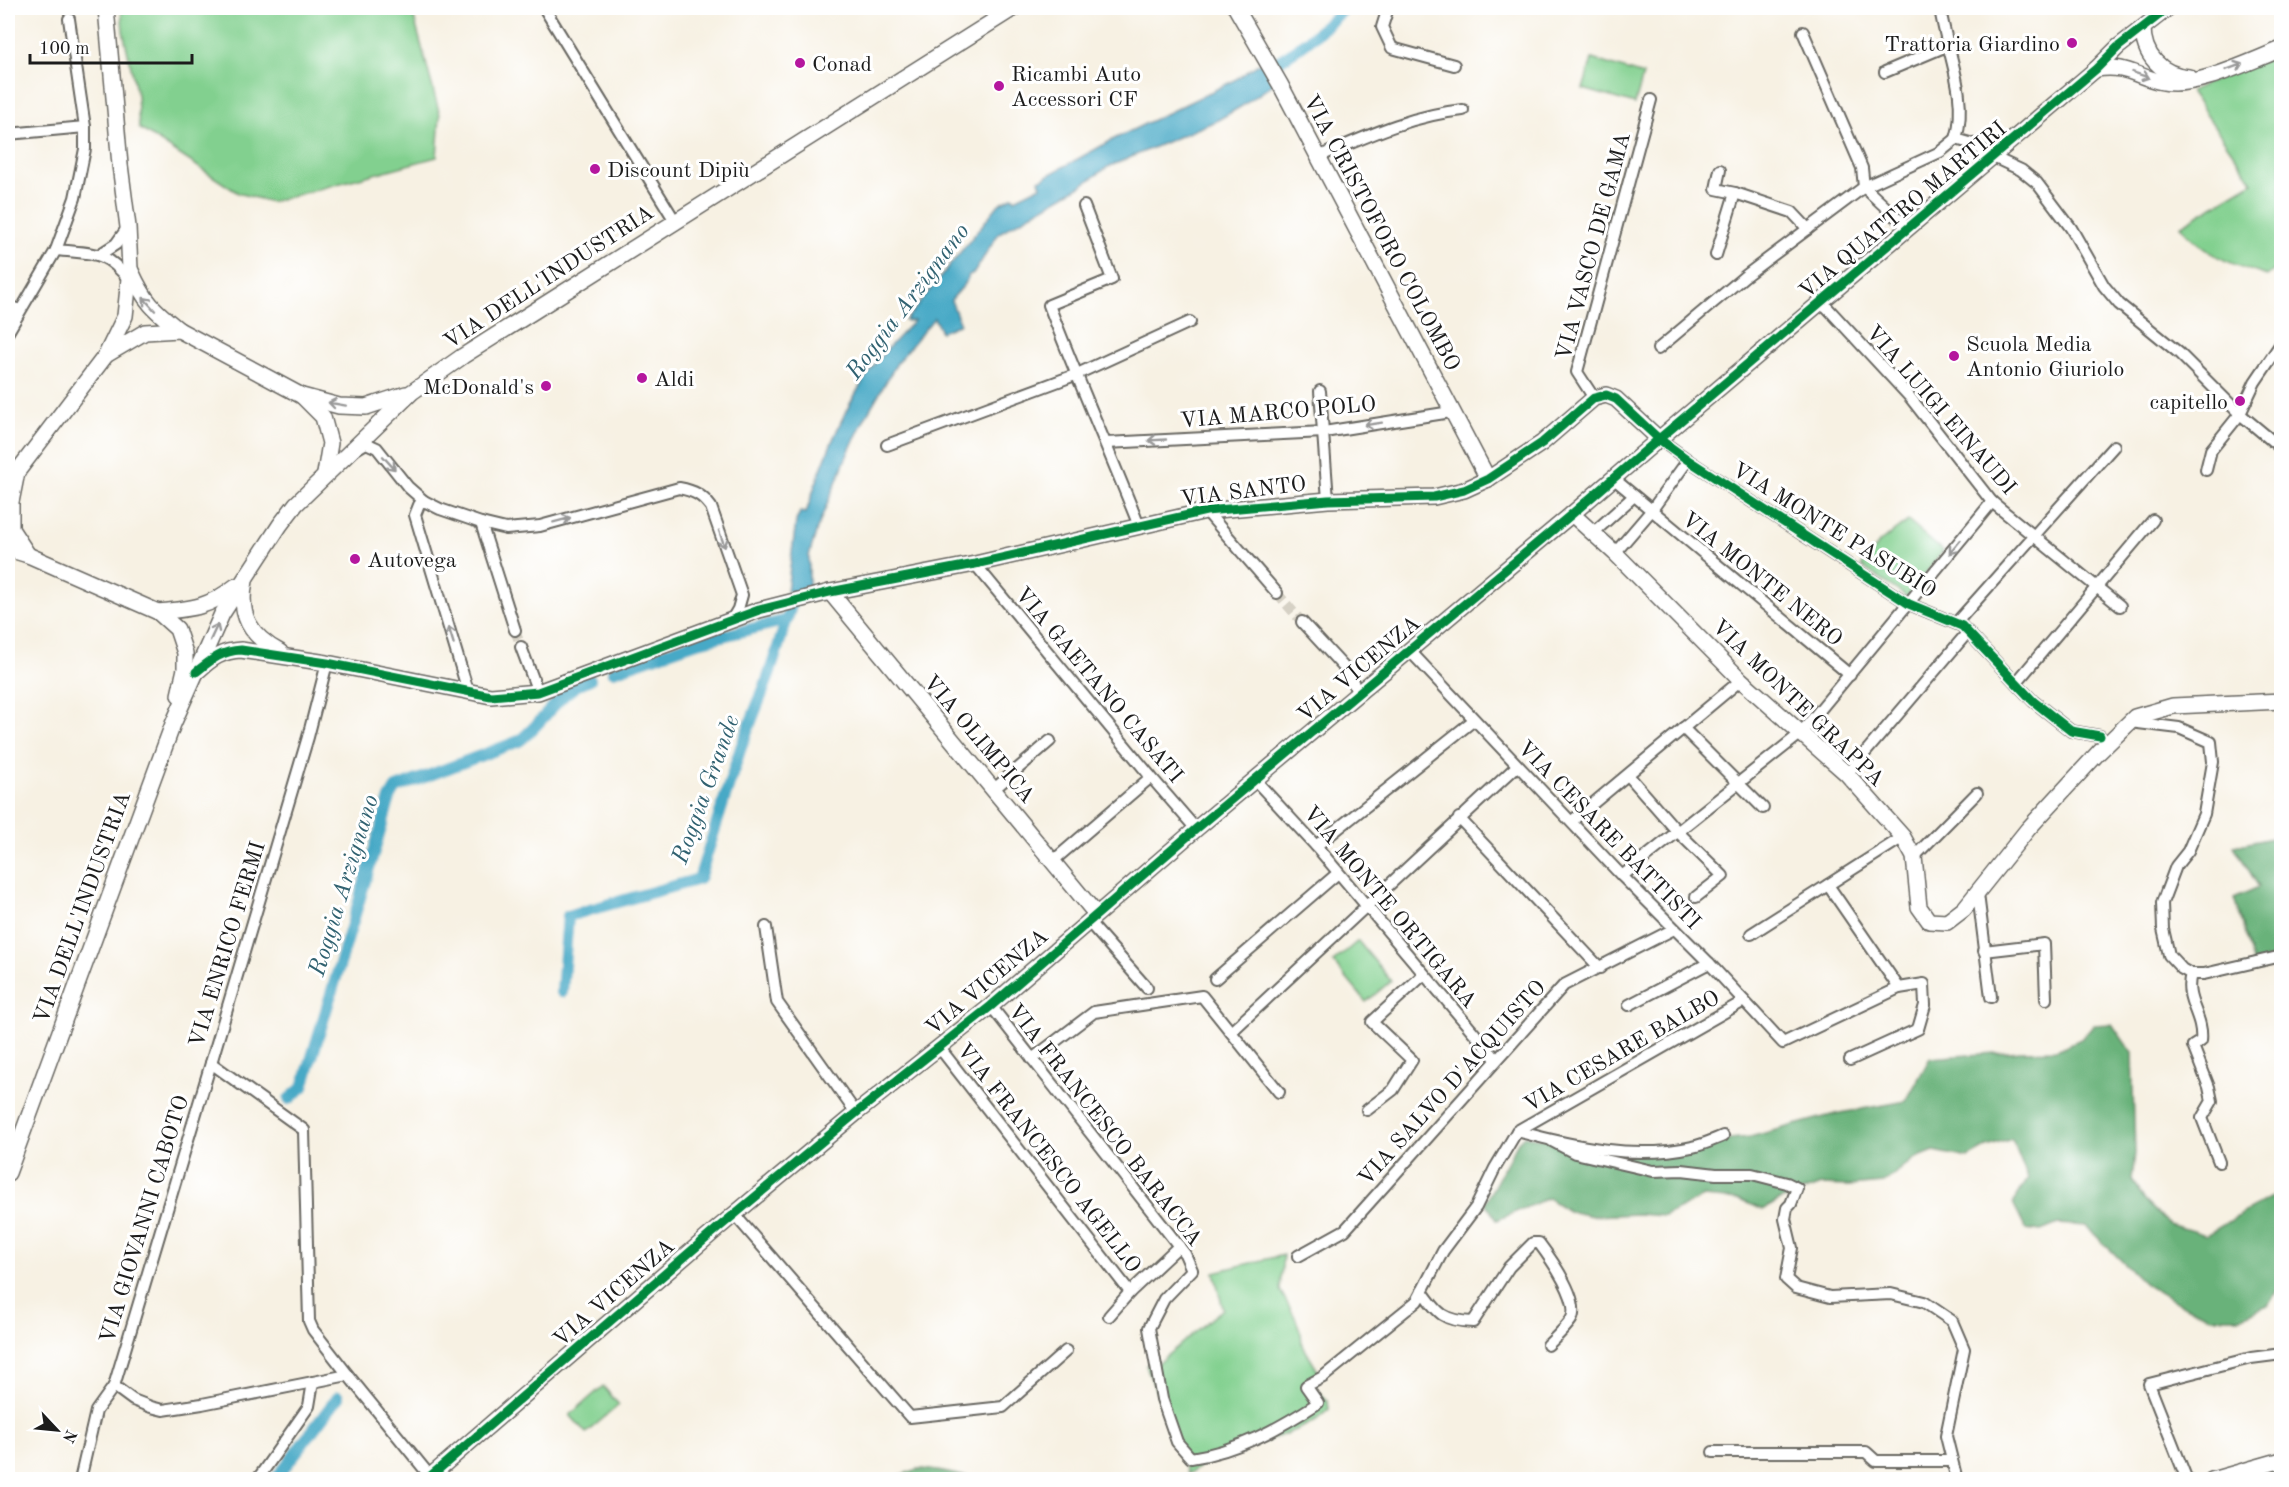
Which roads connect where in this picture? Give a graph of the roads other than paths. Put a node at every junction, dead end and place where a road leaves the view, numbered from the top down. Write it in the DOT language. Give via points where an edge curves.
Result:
graph roads {
  1 [pos="106,8"];
  2 [pos="1014,8"];
  3 [pos="1236,8"];
  4 [pos="1388,8"];
  5 [pos="1940,8"];
  6 [pos="2168,8"];
  7 [pos="546,11"];
  8 [pos="69,19"];
  9 [pos="2143,28"];
  10 [pos="1803,32"];
  11 [pos="1949,45"];
  12 [pos="2282,49"];
  13 [pos="1454,65"];
  14 [pos="2096,69"];
  15 [pos="1885,72"];
  16 [pos="2206,78"];
  17 [pos="1651,100"];
  18 [pos="1463,110"];
  19 [pos="85,127"];
  20 [pos="8,134"];
  21 [pos="1956,139"];
  22 [pos="1318,157"];
  23 [pos="1993,157"];
  24 [pos="1720,171"];
  25 [pos="1864,187"];
  26 [pos="1735,193"];
  27 [pos="1084,207"];
  28 [pos="675,221"];
  29 [pos="128,227"];
  30 [pos="1808,229"];
  31 [pos="1909,229"];
  32 [pos="56,250"];
  33 [pos="99,255"];
  34 [pos="1716,255"];
  35 [pos="130,274"];
  36 [pos="1822,302"];
  37 [pos="8,306"];
  38 [pos="20,310"];
  39 [pos="1190,321"];
  40 [pos="179,330"];
  41 [pos="8,332"];
  42 [pos="2282,342"];
  43 [pos="1658,349"];
  44 [pos="106,355"];
  45 [pos="1075,375"];
  46 [pos="1320,391"];
  47 [pos="412,392"];
  48 [pos="302,396"];
  49 [pos="1594,398"];
  50 [pos="1451,412"];
  51 [pos="2240,414"];
  52 [pos="1324,432"];
  53 [pos="1659,439"];
  54 [pos="1106,443"];
  55 [pos="887,445"];
  56 [pos="2114,446"];
  57 [pos="2281,448"];
  58 [pos="342,457"];
  59 [pos="1688,460"];
  60 [pos="2206,470"];
  61 [pos="325,474"];
  62 [pos="12,477"];
  63 [pos="1613,478"];
  64 [pos="1488,479"];
  65 [pos="1634,496"];
  66 [pos="1328,500"];
  67 [pos="424,501"];
  68 [pos="1992,502"];
  69 [pos="1206,511"];
  70 [pos="1651,511"];
  71 [pos="1572,514"];
  72 [pos="2153,520"];
  73 [pos="482,524"];
  74 [pos="1139,526"];
  75 [pos="1593,533"];
  76 [pos="2034,536"];
  77 [pos="8,549"];
  78 [pos="1615,553"];
  79 [pos="28,555"];
  80 [pos="975,564"];
  81 [pos="245,578"];
  82 [pos="2096,587"];
  83 [pos="830,592"];
  84 [pos="1277,593"];
  85 [pos="742,595"];
  86 [pos="1909,604"];
  87 [pos="2120,606"];
  88 [pos="759,610"];
  89 [pos="158,612"];
  90 [pos="731,621"];
  91 [pos="1302,622"];
  92 [pos="1956,623"];
  93 [pos="515,630"];
  94 [pos="1968,632"];
  95 [pos="521,647"];
  96 [pos="1409,650"];
  97 [pos="288,657"];
  98 [pos="327,663"];
  99 [pos="196,672"];
  100 [pos="1850,675"];
  101 [pos="1741,680"];
  102 [pos="2016,683"];
  103 [pos="468,691"];
  104 [pos="538,692"];
  105 [pos="1357,693"];
  106 [pos="2282,701"];
  107 [pos="1474,720"];
  108 [pos="2130,722"];
  109 [pos="172,724"];
  110 [pos="1683,728"];
  111 [pos="1800,734"];
  112 [pos="2100,736"];
  113 [pos="1050,741"];
  114 [pos="1517,766"];
  115 [pos="1847,774"];
  116 [pos="1628,775"];
  117 [pos="1151,777"];
  118 [pos="1255,780"];
  119 [pos="1737,782"];
  120 [pos="993,790"];
  121 [pos="1977,793"];
  122 [pos="1763,808"];
  123 [pos="1460,818"];
  124 [pos="1572,821"];
  125 [pos="1196,829"];
  126 [pos="1677,831"];
  127 [pos="1903,837"];
  128 [pos="1316,846"];
  129 [pos="1914,857"];
  130 [pos="1053,861"];
  131 [pos="1338,873"];
  132 [pos="1622,876"];
  133 [pos="1828,885"];
  134 [pos="1978,894"];
  135 [pos="1696,897"];
  136 [pos="1366,906"];
  137 [pos="1092,917"];
  138 [pos="766,927"];
  139 [pos="1674,929"];
  140 [pos="1751,934"];
  141 [pos="1984,951"];
  142 [pos="2282,956"];
  143 [pos="1709,963"];
  144 [pos="1600,968"];
  145 [pos="2191,974"];
  146 [pos="1423,975"];
  147 [pos="1215,979"];
  148 [pos="1148,988"];
  149 [pos="1899,988"];
  150 [pos="1991,997"];
  151 [pos="2046,999"];
  152 [pos="1744,1001"];
  153 [pos="1629,1005"];
  154 [pos="991,1006"];
  155 [pos="1231,1032"];
  156 [pos="939,1047"];
  157 [pos="1032,1059"];
  158 [pos="1496,1059"];
  159 [pos="1850,1060"];
  160 [pos="211,1063"];
  161 [pos="1279,1092"];
  162 [pos="1367,1110"];
  163 [pos="856,1113"];
  164 [pos="1517,1131"];
  165 [pos="1723,1136"];
  166 [pos="1552,1141"];
  167 [pos="2218,1162"];
  168 [pos="8,1173"];
  169 [pos="734,1214"];
  170 [pos="1179,1246"];
  171 [pos="1298,1256"];
  172 [pos="1422,1291"];
  173 [pos="1130,1292"];
  174 [pos="1110,1317"];
  175 [pos="1548,1345"];
  176 [pos="1066,1352"];
  177 [pos="2282,1354"];
  178 [pos="348,1376"];
  179 [pos="1323,1377"];
  180 [pos="313,1382"];
  181 [pos="114,1386"];
  182 [pos="1713,1452"];
  183 [pos="2282,1460"];
  184 [pos="1951,1461"];
  185 [pos="428,1478"];
  186 [pos="80,1479"];
  187 [pos="257,1479"];
  188 [pos="1958,1479"];
  189 [pos="2187,1479"];
  190 [pos="2212,1479"];
  1 -- 29 [label="street"];
  2 -- 28 [label="street, VIA DELL'INDUSTRIA"];
  3 -- 22 [label="street, VIA CRISTOFORO COLOMBO"];
  4 -- 13 [label="street" via="1382,27 1392,48"];
  5 -- 11 [label="street"];
  6 -- 9 [label="street, VIA QUATTRO MARTIRI"];
  7 -- 28 [label="street"];
  8 -- 19 [label="street"];
  9 -- 14 [label="street, VIA QUATTRO MARTIRI"];
  9 -- 16 [label="street" via="2146,51 2160,66 2180,77"];
  10 -- 25 [label="street" via="1862,168"];
  11 -- 15 [label="street"];
  11 -- 21 [label="street" via="1960,118"];
  16 -- 12 [label="street, one-way"];
  14 -- 16 [label="street, one-way" via="2113,66 2163,82 2186,83"];
  14 -- 23 [label="street, VIA QUATTRO MARTIRI"];
  17 -- 49 [label="street, VIA VASCO DE GAMA" via="1577,372"];
  18 -- 22 [label="street" via="1437,112 1381,130"];
  19 -- 20 [label="street"];
  19 -- 32 [label="street" via="85,149 75,198"];
  21 -- 23 [label="street"];
  21 -- 25 [label="street" via="1940,152"];
  22 -- 50 [label="street, VIA CRISTOFORO COLOMBO"];
  23 -- 31 [label="street, VIA QUATTRO MARTIRI"];
  23 -- 51 [label="street" via="2021,170 2037,183 2072,228 2104,286 2119,304 2179,353"];
  24 -- 26 [label="street" via="1716,189"];
  25 -- 30 [label="street, VIA QUATTRO MARTIRI"];
  25 -- 31 [label="street, VIA QUATTRO MARTIRI"];
  26 -- 30 [label="street" via="1792,212"];
  26 -- 34 [label="street"];
  27 -- 45 [label="street" via="1112,279 1048,304"];
  28 -- 47 [label="street, VIA DELL'INDUSTRIA"];
  29 -- 33 [label="street" via="116,244"];
  29 -- 35 [label="street"];
  30 -- 43 [label="street, VIA QUATTRO MARTIRI"];
  31 -- 36 [label="street, VIA QUATTRO MARTIRI"];
  32 -- 33 [label="street"];
  32 -- 38 [label="street"];
  33 -- 35 [label="street"];
  40 -- 35 [label="street, VIA DELL'INDUSTRIA, one-way" via="155,311"];
  35 -- 44 [label="street" via="125,316"];
  36 -- 53 [label="street, VIA QUATTRO MARTIRI"];
  36 -- 68 [label="street, VIA LUIGI EINAUDI" via="1909,396"];
  37 -- 38 [label="street"];
  38 -- 41 [label="street"];
  39 -- 45 [label="street"];
  40 -- 44 [label="street" via="145,332"];
  40 -- 48 [label="street, VIA DELL'INDUSTRIA"];
  42 -- 51 [label="street" via="2255,382"];
  44 -- 62 [label="street"];
  45 -- 54 [label="street"];
  45 -- 55 [label="street"];
  46 -- 52 [label="street"];
  47 -- 48 [label="street, VIA DELL'INDUSTRIA, one-way" via="366,407 339,406"];
  47 -- 58 [label="street, VIA DELL'INDUSTRIA"];
  48 -- 61 [label="street, VIA DELL'INDUSTRIA" via="323,417 330,443"];
  49 -- 53 [label="street" via="1606,395 1616,399"];
  49 -- 64 [label="street, VIA SANTO" via="1542,443"];
  50 -- 52 [label="street, VIA MARCO POLO, one-way"];
  50 -- 64 [label="street, VIA CRISTOFORO COLOMBO"];
  51 -- 57 [label="street"];
  51 -- 60 [label="street" via="2211,450"];
  52 -- 54 [label="street, VIA MARCO POLO, one-way"];
  52 -- 66 [label="street"];
  53 -- 59 [label="street, VIA MONTE PASUBIO"];
  53 -- 63 [label="street, VIA QUATTRO MARTIRI"];
  54 -- 74 [label="street"];
  56 -- 76 [label="street"];
  58 -- 61 [label="street, VIA DELL'INDUSTRIA"];
  58 -- 67 [label="street, one-way" via="366,443 377,448"];
  59 -- 70 [label="street"];
  59 -- 86 [label="street, VIA MONTE PASUBIO"];
  61 -- 81 [label="street, VIA DELL'INDUSTRIA" via="290,511"];
  62 -- 79 [label="street" via="11,529"];
  63 -- 65 [label="street, VIA MONTE NERO"];
  63 -- 71 [label="street, VIA VICENZA"];
  64 -- 66 [label="street, VIA SANTO" via="1434,497"];
  65 -- 70 [label="street, VIA MONTE NERO"];
  65 -- 75 [label="street"];
  66 -- 69 [label="street, VIA SANTO"];
  67 -- 73 [label="street"];
  103 -- 67 [label="street, one-way" via="415,515"];
  68 -- 76 [label="street, VIA LUIGI EINAUDI"];
  68 -- 86 [label="street, one-way"];
  69 -- 74 [label="street, VIA SANTO"];
  69 -- 84 [label="street"];
  70 -- 78 [label="street"];
  70 -- 100 [label="street, VIA MONTE NERO"];
  71 -- 75 [label="street, VIA MONTE GRAPPA"];
  71 -- 96 [label="street, VIA VICENZA"];
  72 -- 82 [label="street"];
  73 -- 85 [label="street, one-way" via="506,529 540,526 680,488 694,491 711,507"];
  73 -- 93 [label="street"];
  74 -- 80 [label="street, VIA SANTO"];
  75 -- 78 [label="street, VIA MONTE GRAPPA"];
  76 -- 82 [label="street, VIA LUIGI EINAUDI"];
  76 -- 92 [label="street"];
  77 -- 79 [label="street, VIA DELL'INDUSTRIA"];
  78 -- 101 [label="street, VIA MONTE GRAPPA"];
  79 -- 89 [label="street, VIA DELL'INDUSTRIA"];
  80 -- 83 [label="street, VIA SANTO"];
  80 -- 117 [label="street, VIA GAETANO CASATI"];
  81 -- 89 [label="street, VIA DELL'INDUSTRIA" via="217,600 193,609"];
  81 -- 97 [label="street" via="243,612 251,627 259,639"];
  99 -- 81 [label="street, VIA DELL'INDUSTRIA, one-way" via="222,614"];
  82 -- 87 [label="street, VIA LUIGI EINAUDI"];
  82 -- 102 [label="street"];
  83 -- 88 [label="street, VIA SANTO"];
  83 -- 120 [label="street, VIA OLIMPICA"];
  85 -- 88 [label="street" via="748,605"];
  85 -- 90 [label="street"];
  86 -- 92 [label="street, VIA MONTE PASUBIO"];
  86 -- 100 [label="street"];
  88 -- 90 [label="street, VIA SANTO"];
  89 -- 109 [label="street, VIA DELL'INDUSTRIA" via="177,629 185,653"];
  90 -- 104 [label="street, VIA SANTO"];
  91 -- 105 [label="street" via="1350,674"];
  92 -- 94 [label="street, VIA MONTE PASUBIO"];
  94 -- 102 [label="street, VIA MONTE PASUBIO"];
  94 -- 115 [label="street"];
  95 -- 104 [label="street"];
  96 -- 105 [label="street, VIA VICENZA"];
  96 -- 107 [label="street, VIA CESARE BATTISTI"];
  97 -- 98 [label="street, VIA SANTO"];
  97 -- 99 [label="street, VIA SANTO" via="227,651"];
  98 -- 103 [label="street, VIA SANTO"];
  98 -- 160 [label="street, VIA ENRICO FERMI"];
  99 -- 109 [label="street, VIA DELL'INDUSTRIA"];
  100 -- 111 [label="street"];
  101 -- 110 [label="street"];
  101 -- 111 [label="street, VIA MONTE GRAPPA"];
  102 -- 112 [label="street, VIA MONTE PASUBIO" via="2071,731"];
  103 -- 104 [label="street, VIA SANTO" via="490,696"];
  105 -- 118 [label="street, VIA VICENZA"];
  106 -- 108 [label="street, VIA MONTE GRAPPA" via="2173,706"];
  107 -- 114 [label="street, VIA CESARE BATTISTI"];
  107 -- 128 [label="street"];
  108 -- 134 [label="street, VIA MONTE GRAPPA" via="2028,829"];
  108 -- 145 [label="street" via="2179,728 2211,742 2214,762 2204,814 2188,851 2176,866 2162,903 2169,955"];
  109 -- 168 [label="street, VIA DELL'INDUSTRIA"];
  110 -- 116 [label="street"];
  110 -- 119 [label="street"];
  111 -- 115 [label="street, VIA MONTE GRAPPA"];
  111 -- 119 [label="street"];
  113 -- 120 [label="street"];
  114 -- 123 [label="street"];
  114 -- 124 [label="street, VIA CESARE BATTISTI"];
  115 -- 127 [label="street, VIA MONTE GRAPPA"];
  116 -- 124 [label="street"];
  116 -- 126 [label="street"];
  117 -- 125 [label="street, VIA GAETANO CASATI"];
  117 -- 130 [label="street"];
  118 -- 125 [label="street, VIA VICENZA"];
  118 -- 128 [label="street, VIA MONTE ORTIGARA"];
  119 -- 122 [label="street"];
  119 -- 126 [label="street"];
  120 -- 130 [label="street, VIA OLIMPICA"];
  121 -- 129 [label="street"];
  123 -- 136 [label="street"];
  123 -- 144 [label="street"];
  124 -- 132 [label="street, VIA CESARE BATTISTI"];
  125 -- 137 [label="street, VIA VICENZA"];
  126 -- 132 [label="street"];
  126 -- 135 [label="street" via="1724,876"];
  127 -- 129 [label="street, VIA MONTE GRAPPA"];
  127 -- 133 [label="street"];
  128 -- 131 [label="street, VIA MONTE ORTIGARA"];
  129 -- 134 [label="street, VIA MONTE GRAPPA" via="1919,907 1929,921 1947,922"];
  130 -- 137 [label="street, VIA OLIMPICA"];
  131 -- 136 [label="street, VIA MONTE ORTIGARA"];
  131 -- 147 [label="street"];
  132 -- 139 [label="street, VIA CESARE BATTISTI"];
  133 -- 140 [label="street"];
  133 -- 149 [label="street"];
  134 -- 141 [label="street"];
  136 -- 146 [label="street, VIA MONTE ORTIGARA"];
  136 -- 155 [label="street"];
  137 -- 148 [label="street"];
  137 -- 154 [label="street, VIA VICENZA"];
  138 -- 163 [label="street" via="777,1002"];
  139 -- 143 [label="street, VIA CESARE BATTISTI"];
  139 -- 144 [label="street, VIA SALVO D'ACQUISTO"];
  141 -- 150 [label="street"];
  141 -- 151 [label="street" via="2044,944"];
  142 -- 145 [label="street"];
  143 -- 152 [label="street, VIA CESARE BATTISTI"];
  143 -- 153 [label="street"];
  144 -- 158 [label="street, VIA SALVO D'ACQUISTO" via="1564,985"];
  145 -- 167 [label="street" via="2189,997 2202,1030 2201,1041 2193,1046 2212,1101 2202,1118"];
  146 -- 158 [label="street, VIA MONTE ORTIGARA"];
  146 -- 162 [label="street" via="1372,1022 1412,1060 1393,1090"];
  149 -- 152 [label="street, VIA CESARE BATTISTI" via="1783,1044"];
  149 -- 159 [label="street" via="1924,984 1925,1005 1918,1029"];
  152 -- 164 [label="street, VIA CESARE BALBO"];
  154 -- 156 [label="street, VIA VICENZA"];
  154 -- 157 [label="street, VIA FRANCESCO BARACCA"];
  155 -- 157 [label="street" via="1202,996 1094,1012"];
  155 -- 161 [label="street"];
  156 -- 163 [label="street, VIA VICENZA"];
  156 -- 173 [label="street, VIA FRANCESCO AGELLO"];
  157 -- 170 [label="street, VIA FRANCESCO BARACCA"];
  158 -- 171 [label="street, VIA SALVO D'ACQUISTO" via="1345,1230"];
  160 -- 178 [label="street, VIA ENRICO FERMI" via="304,1130 309,1321"];
  160 -- 181 [label="street, VIA GIOVANNI CABOTO"];
  163 -- 169 [label="street, VIA VICENZA"];
  164 -- 166 [label="street, VIA CESARE BALBO"];
  164 -- 172 [label="street, VIA CESARE BALBO" via="1476,1207 1443,1251"];
  165 -- 166 [label="street, VIA CESARE BALBO" via="1693,1148 1645,1152"];
  166 -- 184 [label="street" via="1575,1153 1653,1171 1752,1174 1797,1188 1785,1219 1792,1248 1786,1279 1796,1288 1830,1297 1891,1294 1924,1302 1952,1321 1964,1348 1946,1436"];
  169 -- 176 [label="street" via="910,1417 1003,1407"];
  169 -- 185 [label="street, VIA VICENZA"];
  170 -- 173 [label="street"];
  170 -- 179 [label="street, VIA FRANCESCO BARACCA" via="1192,1270 1164,1299 1149,1328 1162,1398 1177,1442 1191,1458 1249,1442 1283,1426 1318,1403 1306,1386"];
  172 -- 175 [label="street" via="1436,1311 1456,1321 1473,1322 1509,1267 1533,1243 1539,1244 1574,1305 1572,1318"];
  172 -- 179 [label="street, VIA CESARE BALBO" via="1417,1301"];
  173 -- 174 [label="street"];
  177 -- 189 [label="street" via="2149,1384"];
  178 -- 180 [label="street"];
  178 -- 185 [label="street, VIA ENRICO FERMI"];
  180 -- 181 [label="street" via="163,1410 134,1400"];
  180 -- 187 [label="street" via="309,1406"];
  181 -- 186 [label="street, VIA GIOVANNI CABOTO" via="96,1411"];
  182 -- 184 [label="street" via="1866,1452 1876,1461"];
  183 -- 190 [label="street"];
  184 -- 188 [label="street"];
}
